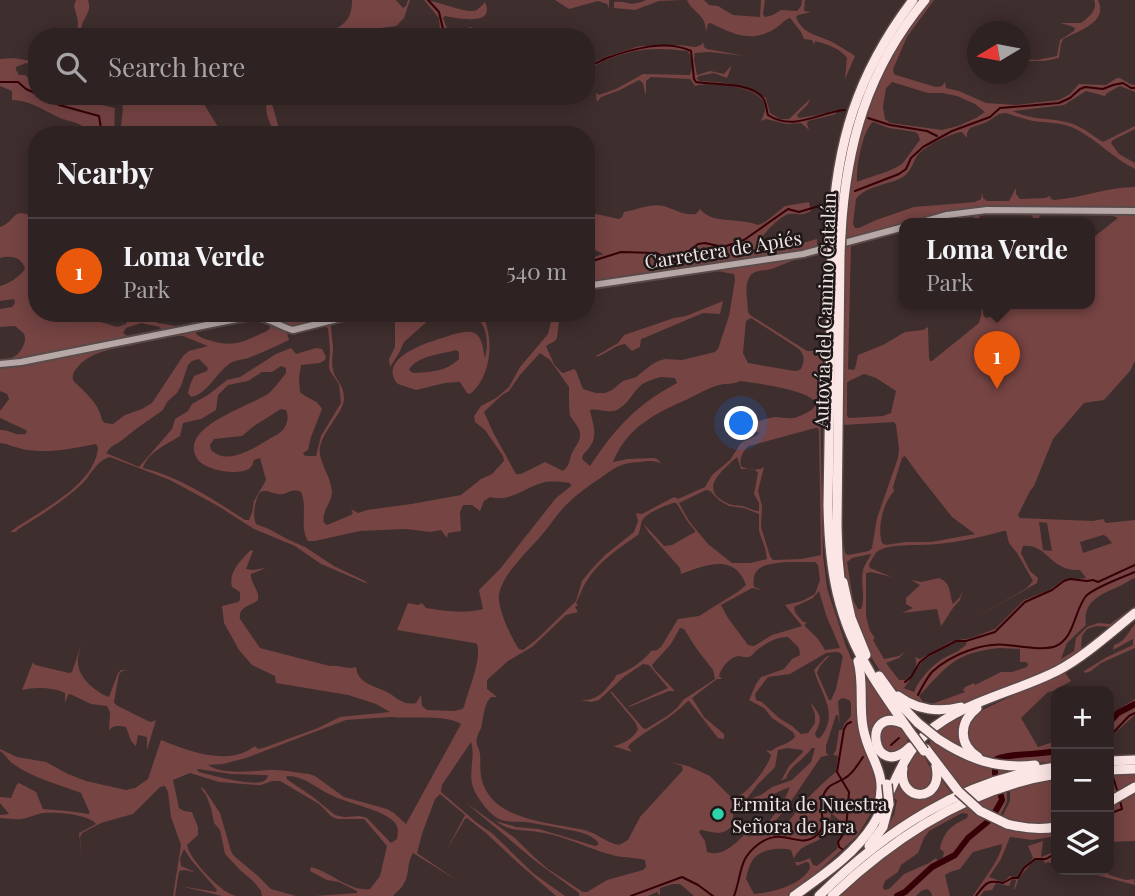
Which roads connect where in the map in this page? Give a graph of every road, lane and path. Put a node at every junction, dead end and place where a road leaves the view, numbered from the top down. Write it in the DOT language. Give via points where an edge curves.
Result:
graph roads {
  1 [pos="913,0"];
  2 [pos="925,0"];
  3 [pos="1135,211"];
  4 [pos="936,218"];
  5 [pos="899,228"];
  6 [pos="836,235"];
  7 [pos="836,253"];
  8 [pos="595,285"];
  9 [pos="218,322"];
  10 [pos="276,322"];
  11 [pos="326,322"];
  12 [pos="0,364"];
  13 [pos="837,525"];
  14 [pos="1135,613"];
  15 [pos="854,640"];
  16 [pos="879,677"];
  17 [pos="996,696"];
  18 [pos="983,702"];
  19 [pos="863,717"];
  20 [pos="912,727"];
  21 [pos="924,736"];
  22 [pos="925,750"];
  23 [pos="1114,759"];
  24 [pos="984,762"];
  25 [pos="1134,763"];
  26 [pos="902,765"];
  27 [pos="1051,765"];
  28 [pos="936,766"];
  29 [pos="1051,767"];
  30 [pos="1114,769"];
  31 [pos="1051,777"];
  32 [pos="1014,780"];
  33 [pos="955,787"];
  34 [pos="990,787"];
  35 [pos="1135,787"];
  36 [pos="1114,799"];
  37 [pos="1051,826"];
  38 [pos="812,883"];
  39 [pos="821,895"];
  40 [pos="833,895"];
  41 [pos="794,896"];
  1 -- 6 [label="highway, Autovía del Camino Catalán" via="877,53 850,116 836,179"];
  2 -- 6 [label="highway, Autovía del Camino Catalán" via="892,47 863,107"];
  3 -- 4 [label="street" via="987,209"];
  5 -- 8 [label="street, Carretera de Apiés" via="794,255"];
  6 -- 7 [label="highway, Autovía del Camino Catalán, bridge"];
  7 -- 13 [label="highway, Autovía del Camino Catalán"];
  7 -- 15 [label="highway, Autovía del Camino Catalán" via="829,533 836,593"];
  9 -- 12 [label="street"];
  10 -- 11 [label="street" via="299,329"];
  13 -- 15 [label="highway, Autovía del Camino Catalán" via="838,568"];
  13 -- 16 [label="highway" via="849,609"];
  14 -- 17 [label="highway" via="1065,666"];
  15 -- 19 [label="highway"];
  15 -- 20 [label="highway"];
  16 -- 18 [label="highway" via="904,700 924,709 949,710"];
  16 -- 20 [label="highway"];
  17 -- 18 [label="highway"];
  17 -- 24 [label="highway" via="972,713 964,726 967,747"];
  18 -- 21 [label="highway"];
  19 -- 38 [label="highway" via="865,737 881,777 878,804 860,836"];
  19 -- 39 [label="highway, bridge" via="887,784 886,820 877,837 843,867"];
  20 -- 21 [label="highway" via="892,721 880,726 875,738 879,750 898,756"];
  20 -- 22 [label="highway, bridge"];
  20 -- 24 [label="highway, bridge"];
  21 -- 26 [label="highway"];
  22 -- 28 [label="highway"];
  22 -- 33 [label="highway"];
  23 -- 25 [label="highway" via="1127,758"];
  24 -- 27 [label="highway"];
  25 -- 30 [label="highway"];
  26 -- 28 [label="highway" via="904,784 919,794 935,786"];
  26 -- 38 [label="highway" via="863,839"];
  28 -- 33 [label="highway"];
  29 -- 32 [label="highway"];
  31 -- 32 [label="highway" via="1023,784"];
  32 -- 34 [label="highway"];
  33 -- 37 [label="highway, bridge" via="980,811 1007,824"];
  34 -- 39 [label="highway" via="938,806 895,832"];
  34 -- 40 [label="highway" via="909,833"];
  35 -- 36 [label="highway"];
  38 -- 41 [label="highway"];
}
